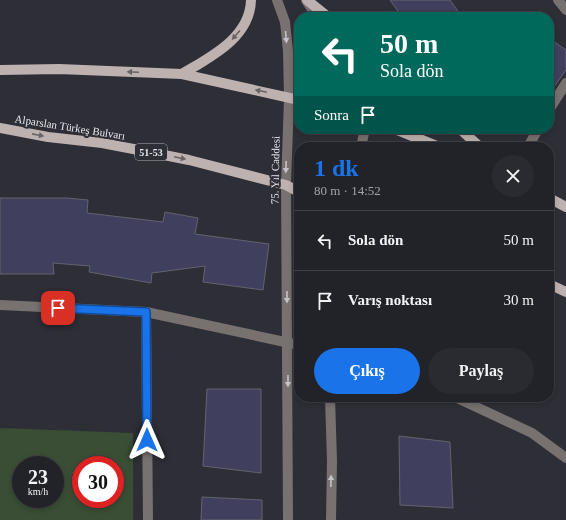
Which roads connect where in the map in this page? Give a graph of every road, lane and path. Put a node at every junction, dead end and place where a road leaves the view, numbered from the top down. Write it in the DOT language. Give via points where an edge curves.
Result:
graph roads {
  1 [pos="251,0"];
  2 [pos="277,0"];
  3 [pos="307,0"];
  4 [pos="558,0"];
  5 [pos="566,10"];
  6 [pos="314,12"];
  7 [pos="322,12"];
  8 [pos="0,70"];
  9 [pos="182,74"];
  10 [pos="566,83"];
  11 [pos="294,99"];
  12 [pos="554,102"];
  13 [pos="0,128"];
  14 [pos="407,134"];
  15 [pos="466,134"];
  16 [pos="427,142"];
  17 [pos="474,142"];
  18 [pos="286,185"];
  19 [pos="294,189"];
  20 [pos="554,201"];
  21 [pos="566,207"];
  22 [pos="554,286"];
  23 [pos="566,292"];
  24 [pos="0,305"];
  25 [pos="146,312"];
  26 [pos="288,342"];
  27 [pos="294,344"];
  28 [pos="330,402"];
  29 [pos="466,402"];
  30 [pos="566,458"];
  31 [pos="148,520"];
  32 [pos="288,520"];
  33 [pos="331,520"];
  1 -- 9 [label="main road, one-way" via="246,21 237,36 211,57"];
  2 -- 11 [label="street, 75. Yıl Caddesi, one-way" via="285,22"];
  3 -- 6 [label="street"];
  3 -- 7 [label="main road"];
  4 -- 5 [label="street"];
  9 -- 8 [label="main road, one-way"];
  11 -- 9 [label="main road, one-way"];
  10 -- 12 [label="street"];
  11 -- 18 [label="street, 75. Yıl Caddesi, one-way"];
  13 -- 18 [label="main road, Alparslan Türkeş Bulvarı / 51-53, one-way" via="149,152"];
  14 -- 16 [label="main road"];
  15 -- 17 [label="main road"];
  18 -- 19 [label="main road, Alparslan Türkeş Bulvarı / 51-53"];
  18 -- 26 [label="street, 75. Yıl Caddesi, one-way"];
  20 -- 21 [label="main road"];
  22 -- 23 [label="main road"];
  24 -- 25 [label="street"];
  25 -- 26 [label="street"];
  25 -- 31 [label="street"];
  26 -- 27 [label="street"];
  26 -- 32 [label="street, 75. Yıl Caddesi, one-way"];
  33 -- 28 [label="street, one-way"];
  29 -- 30 [label="street" via="532,433"];
}
